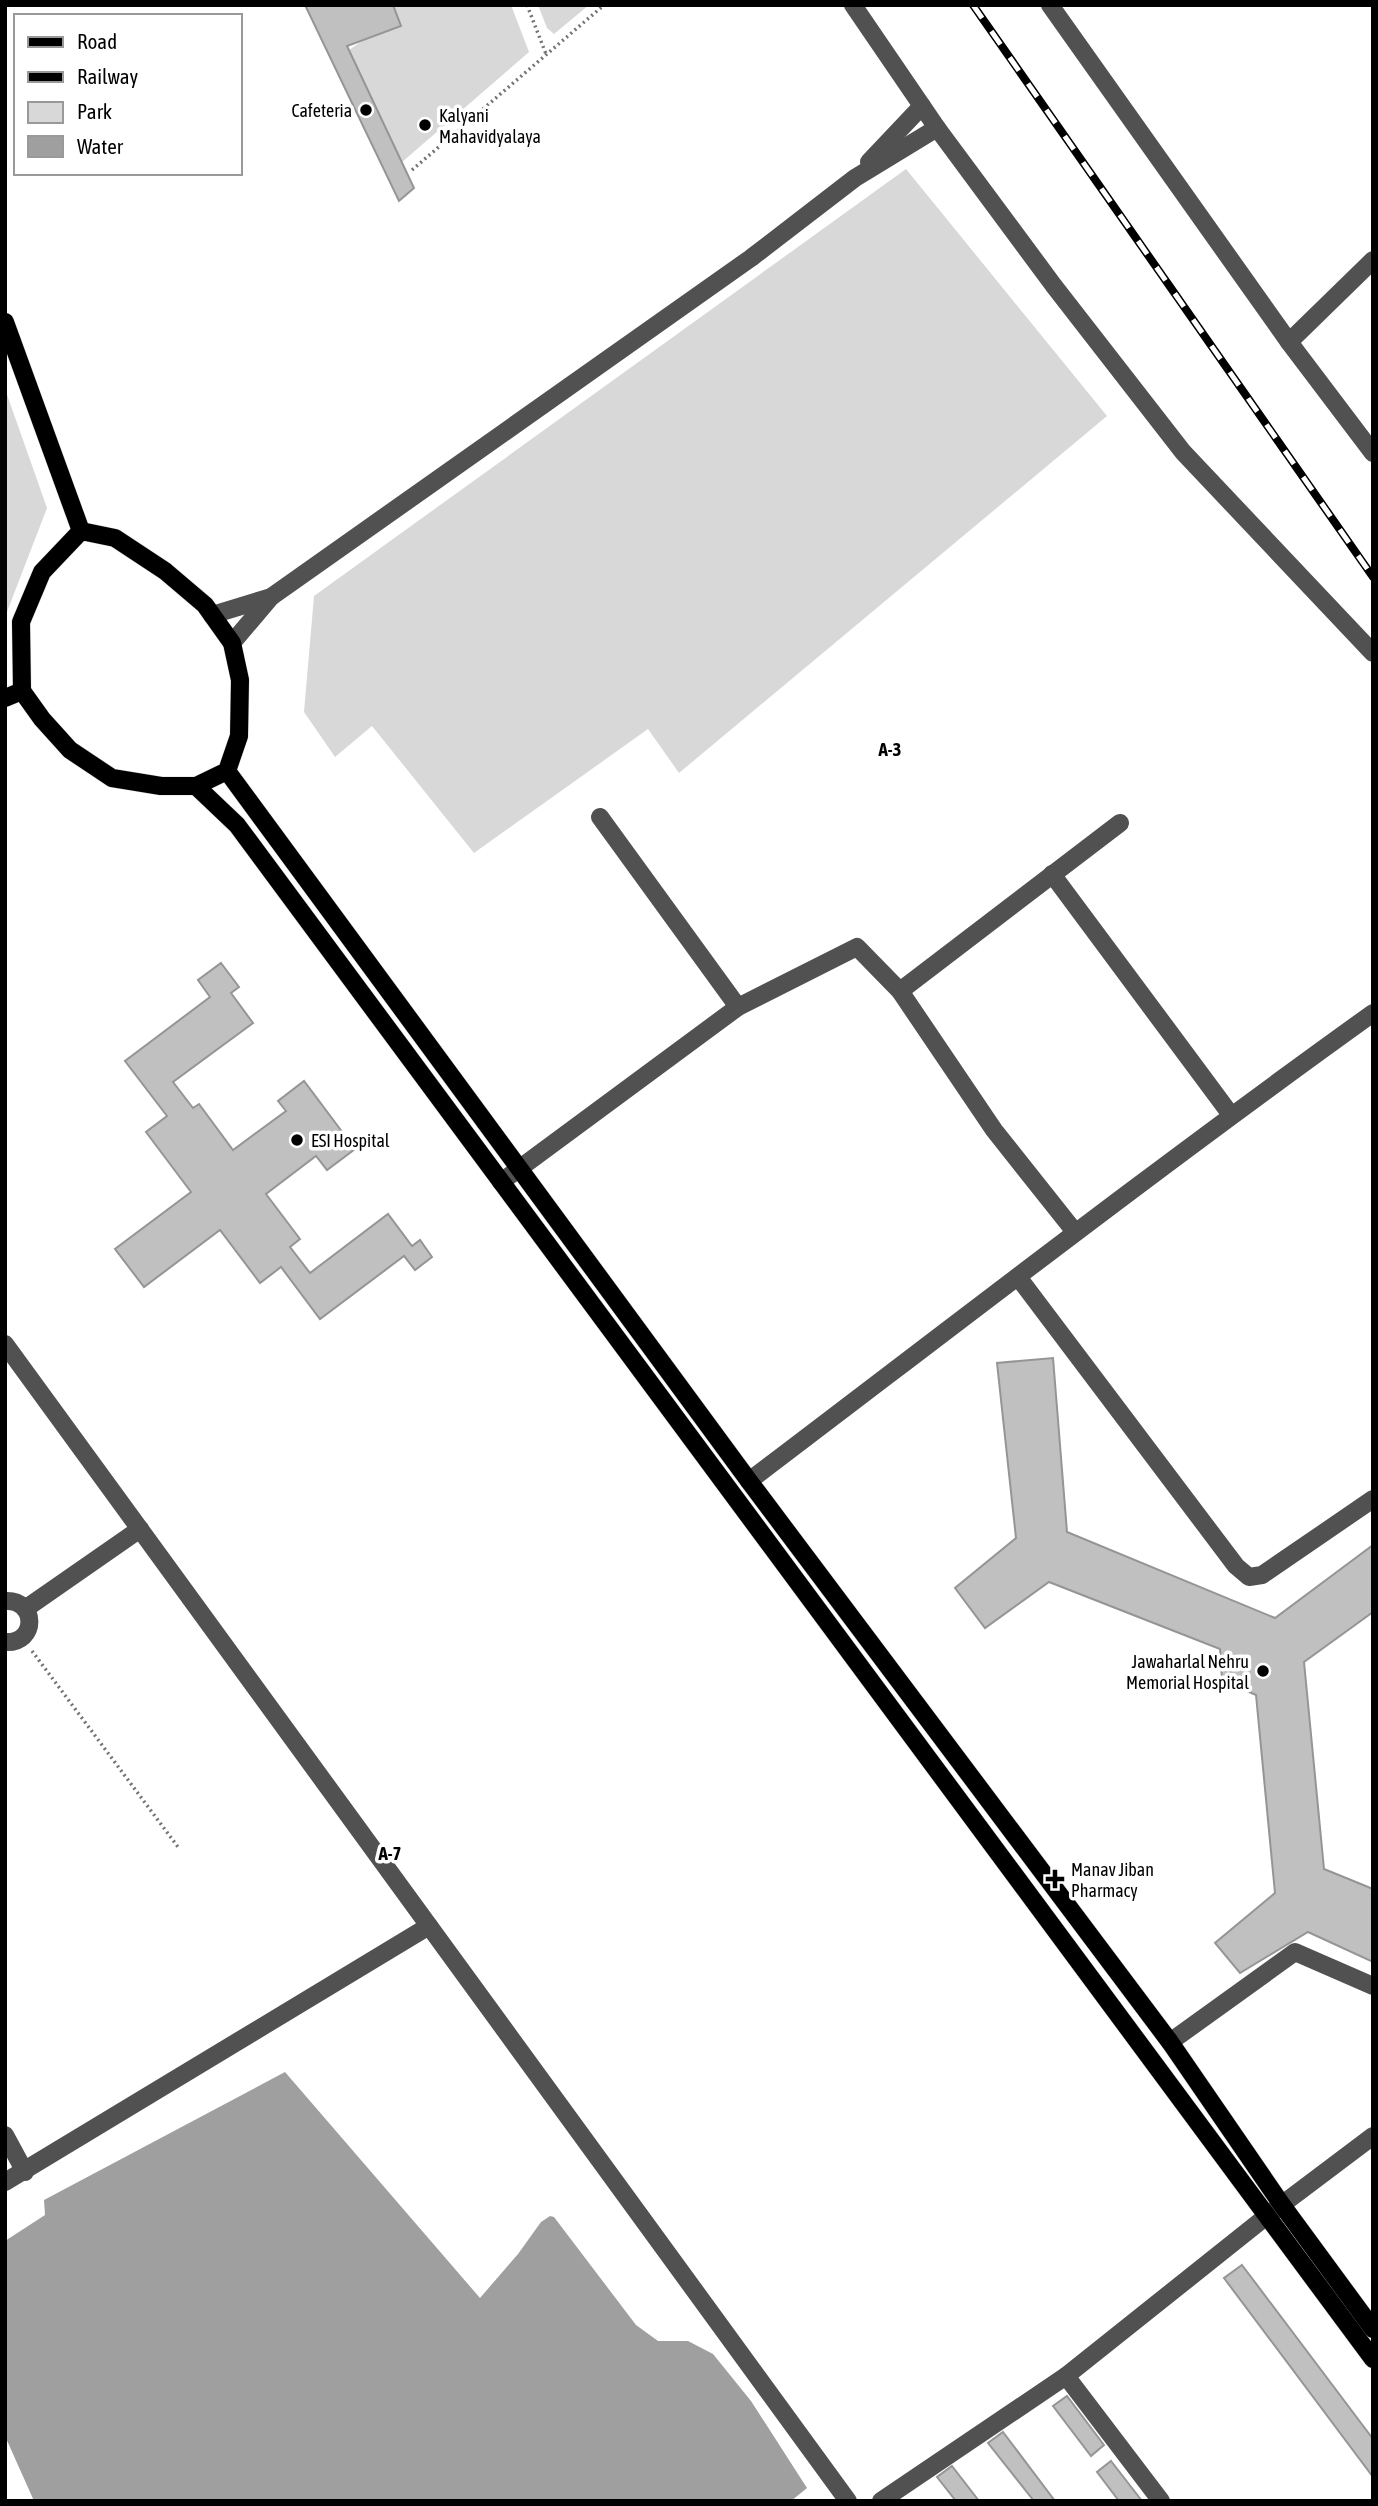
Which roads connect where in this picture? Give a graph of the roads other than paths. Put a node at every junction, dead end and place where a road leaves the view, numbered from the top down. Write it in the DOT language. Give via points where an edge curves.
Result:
graph roads {
  1 [pos="853,5"];
  2 [pos="1050,5"];
  3 [pos="922,106"];
  4 [pos="937,128"];
  5 [pos="855,178"];
  6 [pos="1373,260"];
  7 [pos="5,322"];
  8 [pos="1289,342"];
  9 [pos="1373,453"];
  10 [pos="81,531"];
  11 [pos="271,597"];
  12 [pos="212,615"];
  13 [pos="232,643"];
  14 [pos="1373,653"];
  15 [pos="14,694"];
  16 [pos="227,771"];
  17 [pos="196,786"];
  18 [pos="600,817"];
  19 [pos="1120,823"];
  20 [pos="1052,874"];
  21 [pos="900,991"];
  22 [pos="738,1007"];
  23 [pos="1373,1013"];
  24 [pos="1231,1115"];
  25 [pos="519,1169"];
  26 [pos="501,1182"];
  27 [pos="1075,1232"];
  28 [pos="1018,1277"];
  29 [pos="5,1344"];
  30 [pos="749,1481"];
  31 [pos="1373,1499"];
  32 [pos="140,1529"];
  33 [pos="5,1601"];
  34 [pos="25,1608"];
  35 [pos="14,1640"];
  36 [pos="429,1926"];
  37 [pos="1373,1986"];
  38 [pos="1170,2042"];
  39 [pos="5,2135"];
  40 [pos="1373,2136"];
  41 [pos="25,2172"];
  42 [pos="5,2182"];
  43 [pos="1275,2210"];
  44 [pos="1373,2329"];
  45 [pos="1373,2359"];
  46 [pos="1066,2376"];
  47 [pos="848,2501"];
  48 [pos="881,2501"];
  49 [pos="1161,2501"];
  1 -- 3 [label="street"];
  2 -- 8 [label="street"];
  3 -- 4 [label="street"];
  3 -- 5 [label="street"];
  4 -- 5 [label="street"];
  4 -- 14 [label="street" via="1183,452"];
  5 -- 11 [label="street" via="740,266"];
  6 -- 8 [label="street"];
  7 -- 10 [label="main road"];
  8 -- 9 [label="street"];
  10 -- 12 [label="main road" via="115,538 166,571"];
  10 -- 15 [label="main road" via="42,572 22,622"];
  11 -- 12 [label="street"];
  11 -- 13 [label="street"];
  12 -- 13 [label="main road"];
  13 -- 16 [label="main road" via="240,680 239,736"];
  15 -- 17 [label="main road" via="70,750 112,778"];
  16 -- 17 [label="main road"];
  16 -- 25 [label="main road"];
  17 -- 26 [label="main road" via="237,825"];
  18 -- 22 [label="street"];
  19 -- 20 [label="street"];
  20 -- 21 [label="street"];
  20 -- 24 [label="street"];
  21 -- 22 [label="street" via="857,947"];
  21 -- 27 [label="street" via="994,1130"];
  22 -- 25 [label="street"];
  23 -- 24 [label="street"];
  24 -- 27 [label="street"];
  25 -- 26 [label="street"];
  25 -- 30 [label="main road"];
  26 -- 43 [label="main road"];
  27 -- 28 [label="street"];
  28 -- 30 [label="street"];
  28 -- 31 [label="street" via="1236,1566 1249,1577 1262,1575"];
  29 -- 32 [label="street"];
  30 -- 38 [label="main road"];
  32 -- 34 [label="street"];
  32 -- 36 [label="street"];
  33 -- 34 [label="street"];
  34 -- 35 [label="street" via="30,1625"];
  36 -- 41 [label="street"];
  36 -- 47 [label="street"];
  37 -- 38 [label="street" via="1295,1952"];
  38 -- 43 [label="main road"];
  39 -- 41 [label="street"];
  40 -- 43 [label="street"];
  41 -- 42 [label="street"];
  43 -- 44 [label="main road"];
  43 -- 45 [label="main road"];
  43 -- 46 [label="street"];
  46 -- 48 [label="street"];
  46 -- 49 [label="street"];
}
